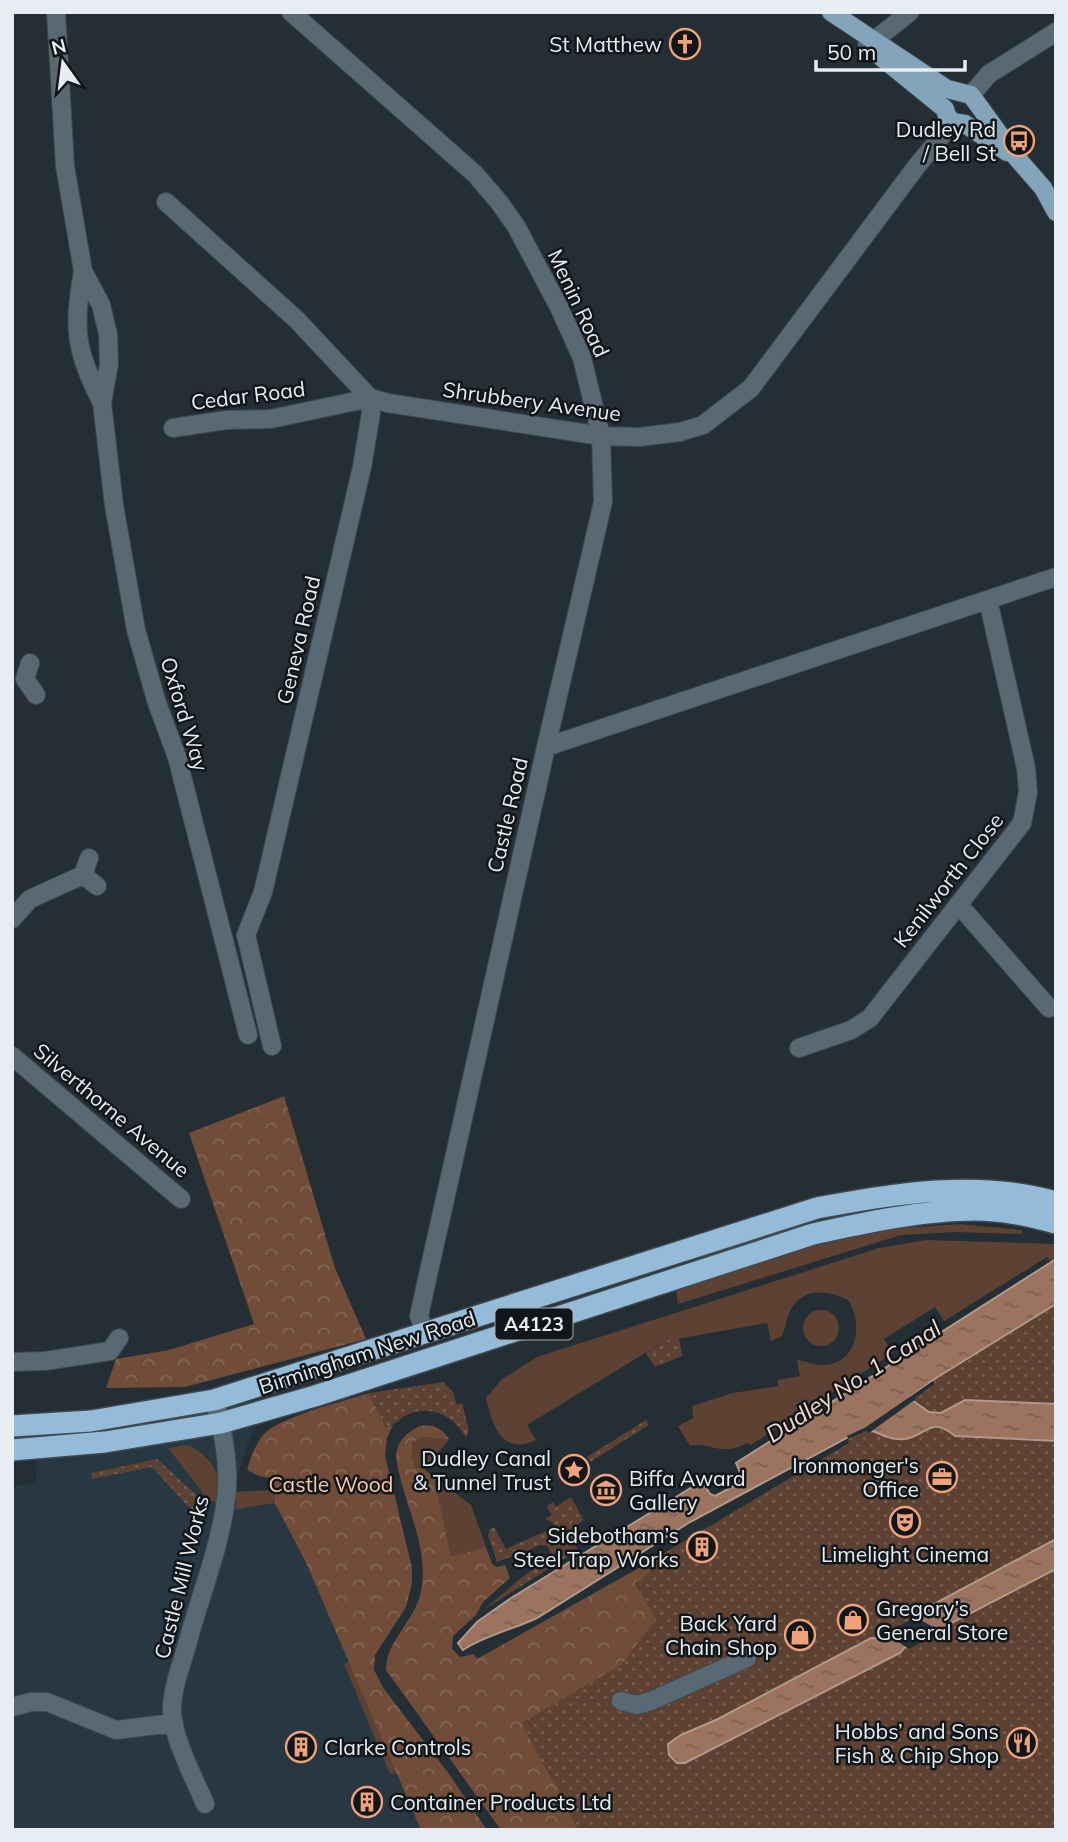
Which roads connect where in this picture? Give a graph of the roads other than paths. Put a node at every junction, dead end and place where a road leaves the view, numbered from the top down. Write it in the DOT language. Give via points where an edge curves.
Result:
graph roads {
  1 [pos="56,12"];
  2 [pos="291,12"];
  3 [pos="829,12"];
  4 [pos="910,12"];
  5 [pos="1056,32"];
  6 [pos="871,43"];
  7 [pos="969,97"];
  8 [pos="955,118"];
  9 [pos="1016,157"];
  10 [pos="166,202"];
  11 [pos="1056,212"];
  12 [pos="83,271"];
  13 [pos="370,398"];
  14 [pos="102,403"];
  15 [pos="173,428"];
  16 [pos="601,436"];
  17 [pos="1056,577"];
  18 [pos="988,600"];
  19 [pos="22,675"];
  20 [pos="36,695"];
  21 [pos="546,747"];
  22 [pos="90,873"];
  23 [pos="959,905"];
  24 [pos="12,919"];
  25 [pos="1049,1008"];
  26 [pos="247,1035"];
  27 [pos="272,1046"];
  28 [pos="799,1048"];
  29 [pos="19,1062"];
  30 [pos="12,1081"];
  31 [pos="181,1199"];
  32 [pos="1056,1202"];
  33 [pos="1056,1223"];
  34 [pos="426,1334"];
  35 [pos="119,1338"];
  36 [pos="12,1362"];
  37 [pos="214,1400"];
  38 [pos="221,1423"];
  39 [pos="12,1426"];
  40 [pos="12,1450"];
  41 [pos="747,1658"];
  42 [pos="621,1702"];
  43 [pos="12,1707"];
  44 [pos="174,1723"];
  45 [pos="205,1804"];
  1 -- 12 [label="street, Oxford Way" via="65,166"];
  2 -- 16 [label="street, Menin Road" via="475,174 499,202 540,268 582,358"];
  3 -- 6 [label="main road"];
  4 -- 6 [label="street"];
  5 -- 7 [label="street" via="989,74"];
  6 -- 7 [label="main road" via="947,89"];
  6 -- 8 [label="main road"];
  7 -- 8 [label="main road" via="951,97"];
  7 -- 8 [label="main road" via="976,114"];
  7 -- 9 [label="main road"];
  8 -- 9 [label="main road"];
  8 -- 16 [label="street, Shrubbery Avenue" via="751,388 702,425 639,437"];
  9 -- 11 [label="main road" via="1043,188"];
  10 -- 13 [label="street" via="298,320"];
  12 -- 14 [label="street, Oxford Way" via="76,310 78,338 84,367"];
  12 -- 14 [label="street, Oxford Way" via="101,304 108,334 110,365"];
  13 -- 15 [label="street, Cedar Road" via="271,419"];
  13 -- 16 [label="street, Shrubbery Avenue"];
  13 -- 27 [label="street, Geneva Road" via="362,467 263,892 246,935"];
  14 -- 26 [label="street, Oxford Way" via="136,630 177,757"];
  16 -- 21 [label="street, Menin Road" via="603,502"];
  17 -- 18 [label="street, Castle Road"];
  18 -- 21 [label="street, Castle Road"];
  18 -- 23 [label="street, Kenilworth Close" via="1028,792 1022,823"];
  19 -- 20 [label="street"];
  21 -- 34 [label="street, Castle Road" via="422,1301 419,1316"];
  22 -- 24 [label="street" via="30,899"];
  23 -- 25 [label="street"];
  23 -- 28 [label="street, Kenilworth Close" via="870,1018"];
  29 -- 30 [label="street"];
  29 -- 31 [label="street, Silverthorne Avenue"];
  32 -- 34 [label="highway, Birmingham New Road / A4123" via="995,1191 933,1190 817,1208"];
  33 -- 38 [label="highway, Birmingham New Road / A4123" via="974,1210 874,1221 813,1234"];
  34 -- 37 [label="highway, Birmingham New Road / A4123"];
  35 -- 36 [label="street" via="110,1351"];
  37 -- 38 [label="street, Castle Mill Works"];
  37 -- 39 [label="highway, Birmingham New Road / A4123" via="91,1421"];
  38 -- 40 [label="highway, Birmingham New Road / A4123" via="105,1442"];
  38 -- 44 [label="street, Castle Mill Works" via="228,1478 226,1504 174,1698"];
  41 -- 42 [label="street" via="651,1701 637,1705"];
  43 -- 44 [label="street" via="47,1702 116,1730"];
  44 -- 45 [label="street, Castle Mill Works"];
}
